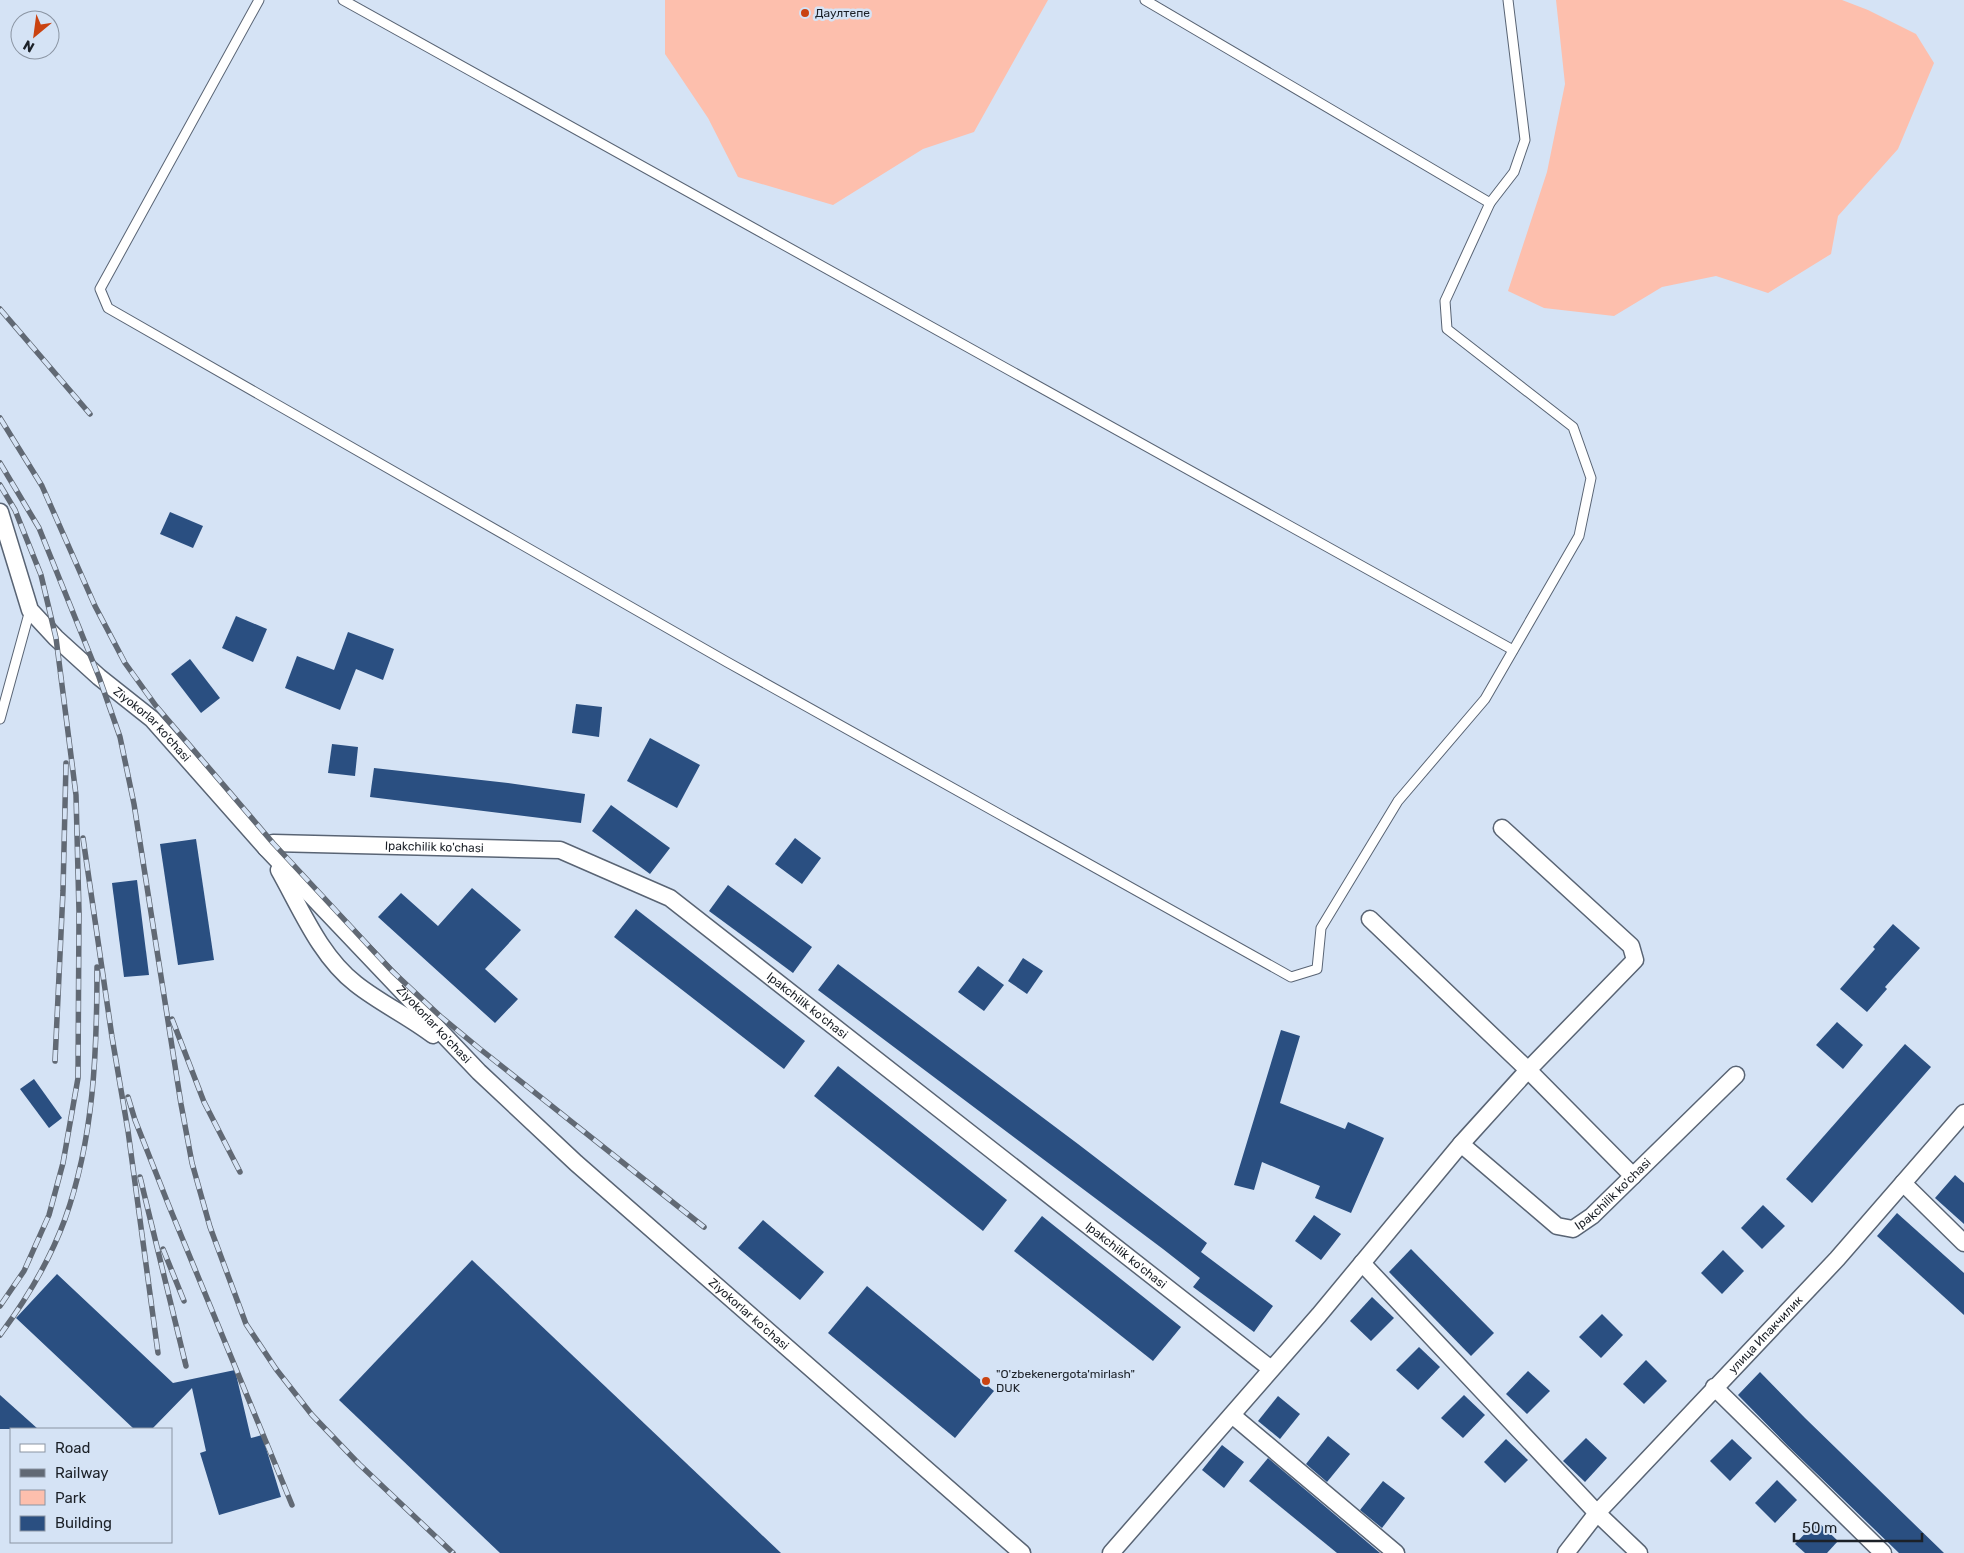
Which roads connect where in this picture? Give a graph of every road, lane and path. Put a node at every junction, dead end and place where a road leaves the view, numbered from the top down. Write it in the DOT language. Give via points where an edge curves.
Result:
graph roads {
  1 [pos="259,0"];
  2 [pos="343,0"];
  3 [pos="1145,0"];
  4 [pos="1508,0"];
  5 [pos="1490,202"];
  6 [pos="0,512"];
  7 [pos="30,610"];
  8 [pos="1513,650"];
  9 [pos="0,719"];
  10 [pos="1502,828"];
  11 [pos="266,848"];
  12 [pos="1370,919"];
  13 [pos="1528,1070"];
  14 [pos="479,1072"];
  15 [pos="1736,1075"];
  16 [pos="1964,1113"];
  17 [pos="1461,1144"];
  18 [pos="1634,1176"];
  19 [pos="1903,1183"];
  20 [pos="1964,1243"];
  21 [pos="1362,1263"];
  22 [pos="1271,1369"];
  23 [pos="1714,1387"];
  24 [pos="1232,1415"];
  25 [pos="1597,1513"];
  26 [pos="1022,1553"];
  27 [pos="1111,1553"];
  28 [pos="1396,1553"];
  29 [pos="1566,1553"];
  30 [pos="1639,1553"];
  31 [pos="1883,1553"];
  1 -- 8 [label="lane" via="100,289 108,308 727,662 1292,977 1317,970 1321,928 1398,801 1484,699"];
  2 -- 8 [label="lane"];
  3 -- 5 [label="lane"];
  4 -- 5 [label="lane" via="1525,140 1514,172"];
  5 -- 8 [label="lane" via="1445,301 1447,329 1573,427 1590,478 1580,536"];
  6 -- 7 [label="street"];
  7 -- 9 [label="lane"];
  7 -- 11 [label="street, Ziyokorlar ko'chasi" via="84,664 152,719"];
  10 -- 13 [label="street" via="1631,946 1635,960"];
  11 -- 14 [label="street, Ziyokorlar ko'chasi"];
  11 -- 14 [label="street, Ziyokorlar ko'chasi" via="320,942 345,974 368,993 414,1020"];
  11 -- 22 [label="street, Ipakchilik ko'chasi" via="273,843 560,850 670,898"];
  12 -- 13 [label="street"];
  13 -- 17 [label="street"];
  13 -- 18 [label="street"];
  14 -- 26 [label="street, Ziyokorlar ko'chasi" via="576,1163"];
  15 -- 18 [label="street, Ipakchilik ko'chasi"];
  16 -- 19 [label="street, улица Ипакчилик"];
  17 -- 18 [label="street, Ipakchilik ko'chasi" via="1557,1226 1573,1230"];
  17 -- 21 [label="street"];
  19 -- 20 [label="street"];
  19 -- 23 [label="street, улица Ипакчилик" via="1837,1259"];
  21 -- 22 [label="street"];
  21 -- 25 [label="street"];
  22 -- 24 [label="street"];
  23 -- 25 [label="street, улица Ипакчилик"];
  23 -- 31 [label="street"];
  24 -- 27 [label="street"];
  24 -- 28 [label="street"];
  25 -- 29 [label="street, улица Ипакчилик"];
  25 -- 30 [label="street"];
}
